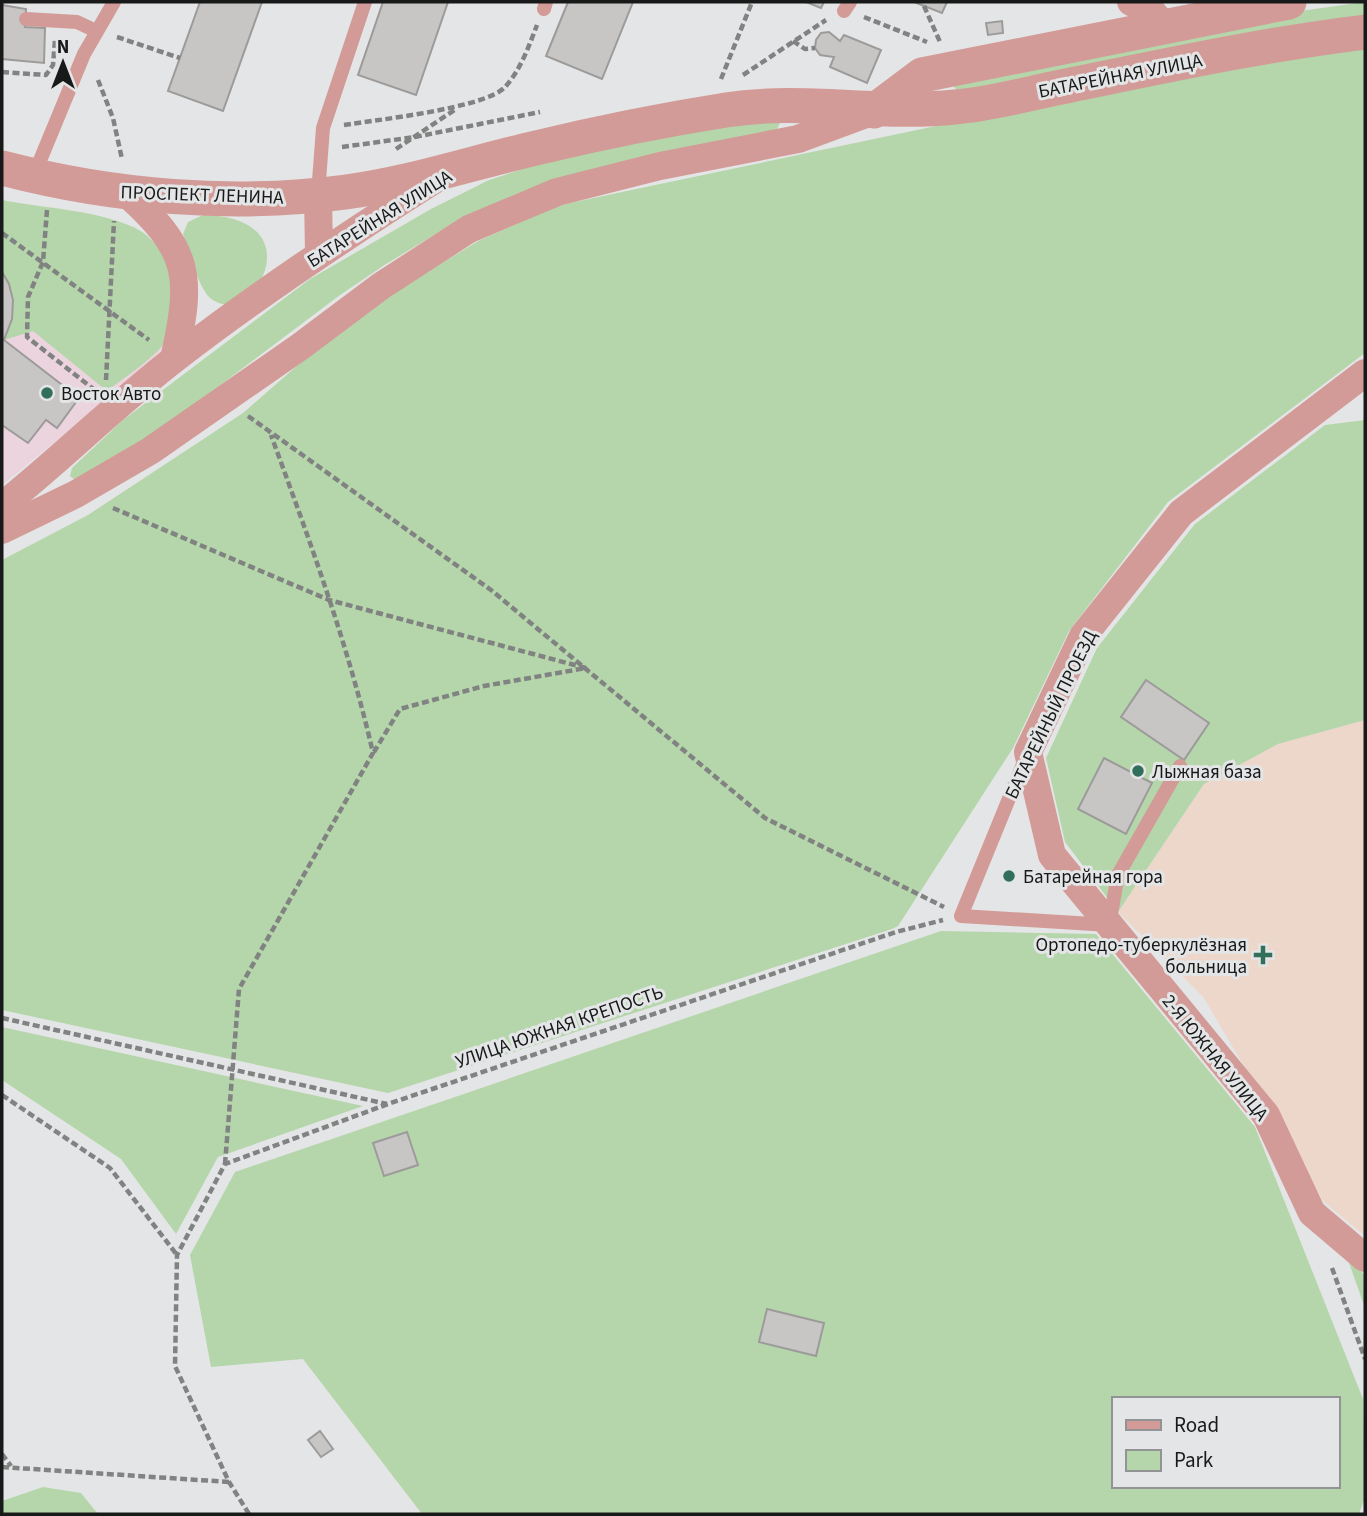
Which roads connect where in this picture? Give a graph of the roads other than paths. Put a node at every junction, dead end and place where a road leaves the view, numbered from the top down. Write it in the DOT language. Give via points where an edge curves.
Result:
graph roads {
  1 [pos="114,2"];
  2 [pos="365,2"];
  3 [pos="1289,2"];
  4 [pos="1149,9"];
  5 [pos="26,19"];
  6 [pos="96,31"];
  7 [pos="1365,32"];
  8 [pos="874,111"];
  9 [pos="18,172"];
  10 [pos="444,174"];
  11 [pos="120,187"];
  12 [pos="318,195"];
  13 [pos="319,253"];
  14 [pos="174,359"];
  15 [pos="1365,373"];
  16 [pos="2,506"];
  17 [pos="2,530"];
  18 [pos="1028,752"];
  19 [pos="1180,766"];
  20 [pos="1109,925"];
  21 [pos="1365,1258"];
  1 -- 6 [label="lane"];
  2 -- 12 [label="lane" via="323,128"];
  3 -- 4 [label="street, БАТАРЕЙНАЯ УЛИЦА"];
  4 -- 8 [label="street, БАТАРЕЙНАЯ УЛИЦА" via="922,75"];
  5 -- 6 [label="lane" via="77,22"];
  6 -- 9 [label="lane" via="68,90"];
  7 -- 8 [label="street, БАТАРЕЙНАЯ УЛИЦА" via="1213,56 957,107"];
  8 -- 10 [label="street, БАТАРЕЙНАЯ УЛИЦА" via="785,104 731,109 536,148"];
  8 -- 17 [label="street, БАТАРЕЙНАЯ УЛИЦА" via="798,138 558,192 469,229 150,451"];
  9 -- 11 [label="street, ПРОСПЕКТ ЛЕНИНА"];
  10 -- 12 [label="street, ПРОСПЕКТ ЛЕНИНА"];
  10 -- 13 [label="street, БАТАРЕЙНАЯ УЛИЦА"];
  11 -- 12 [label="street, ПРОСПЕКТ ЛЕНИНА" via="240,199"];
  11 -- 14 [label="street" via="159,222 175,244 181,263 182,325"];
  12 -- 13 [label="street"];
  13 -- 14 [label="street, БАТАРЕЙНАЯ УЛИЦА"];
  14 -- 16 [label="street, БАТАРЕЙНАЯ УЛИЦА"];
  15 -- 18 [label="street, БАТАРЕЙНЫЙ ПРОЕЗД" via="1181,513 1083,636"];
  18 -- 20 [label="street, 2-Я ЮЖНАЯ УЛИЦА" via="1052,855"];
  18 -- 20 [label="lane, БАТАРЕЙНЫЙ ПРОЕЗД" via="961,916"];
  19 -- 20 [label="lane" via="1118,875"];
  20 -- 21 [label="street, 2-Я ЮЖНАЯ УЛИЦА" via="1266,1115 1312,1213"];
}
